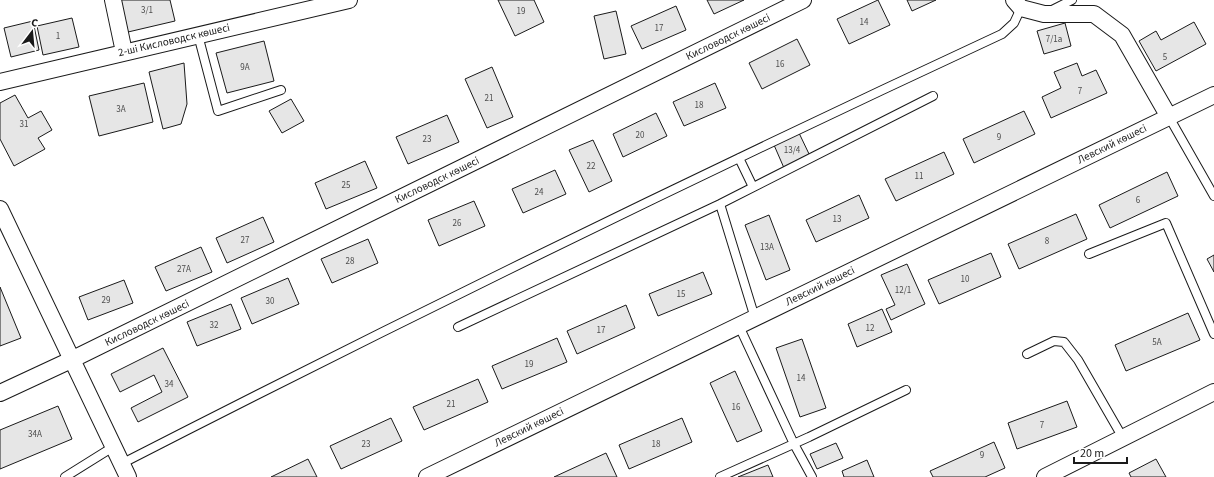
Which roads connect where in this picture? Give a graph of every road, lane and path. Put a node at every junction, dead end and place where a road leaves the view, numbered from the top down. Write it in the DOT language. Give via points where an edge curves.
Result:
graph roads {
  1 [pos="112,0"];
  2 [pos="803,0"];
  3 [pos="1072,0"];
  4 [pos="340,1"];
  5 [pos="1017,4"];
  6 [pos="1044,14"];
  7 [pos="198,34"];
  8 [pos="124,52"];
  9 [pos="0,82"];
  10 [pos="281,90"];
  11 [pos="1214,95"];
  12 [pos="933,96"];
  13 [pos="1169,117"];
  14 [pos="739,158"];
  15 [pos="753,187"];
  16 [pos="1214,196"];
  17 [pos="720,204"];
  18 [pos="0,209"];
  19 [pos="1089,254"];
  20 [pos="755,318"];
  21 [pos="739,326"];
  22 [pos="458,327"];
  23 [pos="1214,334"];
  24 [pos="1027,354"];
  25 [pos="71,360"];
  26 [pos="906,390"];
  27 [pos="1214,392"];
  28 [pos="0,393"];
  29 [pos="1123,438"];
  30 [pos="794,444"];
  31 [pos="113,447"];
  32 [pos="125,470"];
  33 [pos="64,477"];
  34 [pos="427,477"];
  35 [pos="720,477"];
  36 [pos="812,477"];
  37 [pos="1045,477"];
  1 -- 8 [label="street"];
  2 -- 25 [label="street, Кисловодск көшесі"];
  3 -- 6 [label="lane"];
  4 -- 7 [label="street, 2-ші Кисловодск көшесі"];
  5 -- 6 [label="street"];
  5 -- 14 [label="lane" via="1014,23 1002,34"];
  6 -- 13 [label="street" via="1094,14 1122,35"];
  7 -- 8 [label="street, 2-ші Кисловодск көшесі"];
  7 -- 10 [label="lane" via="218,110"];
  8 -- 9 [label="street, 2-ші Кисловодск көшесі"];
  11 -- 13 [label="street, Левский көшесі"];
  12 -- 15 [label="lane"];
  13 -- 16 [label="lane"];
  13 -- 20 [label="street, Левский көшесі"];
  14 -- 15 [label="lane"];
  14 -- 32 [label="lane" via="462,292"];
  15 -- 17 [label="lane"];
  17 -- 20 [label="lane"];
  17 -- 22 [label="lane"];
  18 -- 25 [label="street"];
  19 -- 23 [label="lane" via="1166,223"];
  20 -- 21 [label="street, Левский көшесі"];
  21 -- 30 [label="lane"];
  21 -- 34 [label="street, Левский көшесі"];
  24 -- 29 [label="lane" via="1054,341 1064,342 1078,360"];
  25 -- 28 [label="street, Кисловодск көшесі"];
  25 -- 31 [label="street"];
  26 -- 30 [label="lane"];
  27 -- 29 [label="street"];
  29 -- 37 [label="street"];
  30 -- 35 [label="lane"];
  30 -- 36 [label="lane"];
  31 -- 32 [label="street"];
  31 -- 33 [label="lane"];
}
